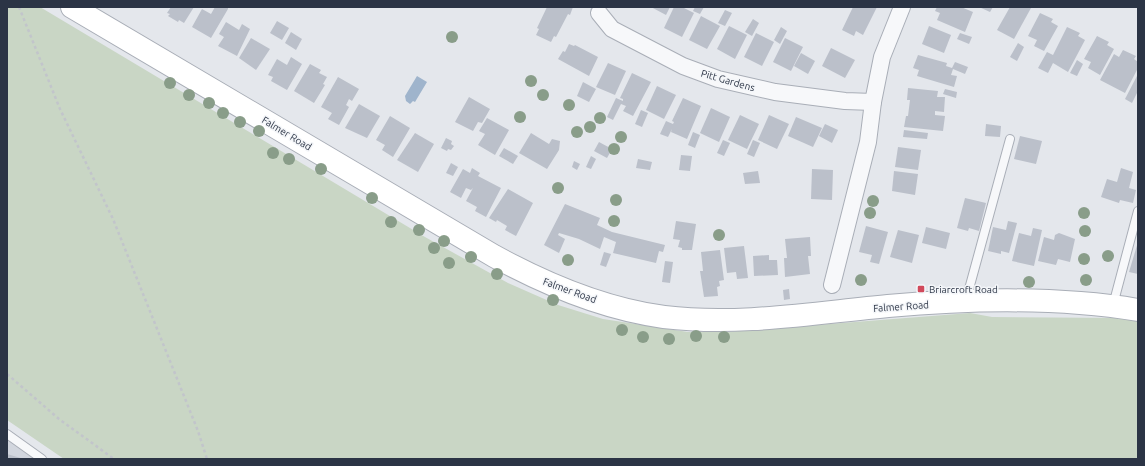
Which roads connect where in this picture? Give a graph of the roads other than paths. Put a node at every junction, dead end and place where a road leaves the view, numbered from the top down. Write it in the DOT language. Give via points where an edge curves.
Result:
graph roads {
  1 [pos="72,7"];
  2 [pos="902,7"];
  3 [pos="599,13"];
  4 [pos="873,102"];
  5 [pos="1010,139"];
  6 [pos="1138,211"];
  7 [pos="832,285"];
  8 [pos="965,302"];
  9 [pos="1112,306"];
  10 [pos="1138,310"];
  11 [pos="7,434"];
  12 [pos="42,459"];
  1 -- 8 [label="main road, Falmer Road" via="494,256 551,285 580,296 648,315 726,321 910,304"];
  2 -- 4 [label="street" via="882,57"];
  3 -- 4 [label="street, Pitt Gardens" via="612,29 683,66 718,80 775,92"];
  4 -- 7 [label="street" via="868,142"];
  5 -- 8 [label="lane"];
  6 -- 9 [label="lane"];
  8 -- 9 [label="main road, Falmer Road" via="1025,301"];
  9 -- 10 [label="main road, Falmer Road"];
  11 -- 12 [label="lane"];
}
